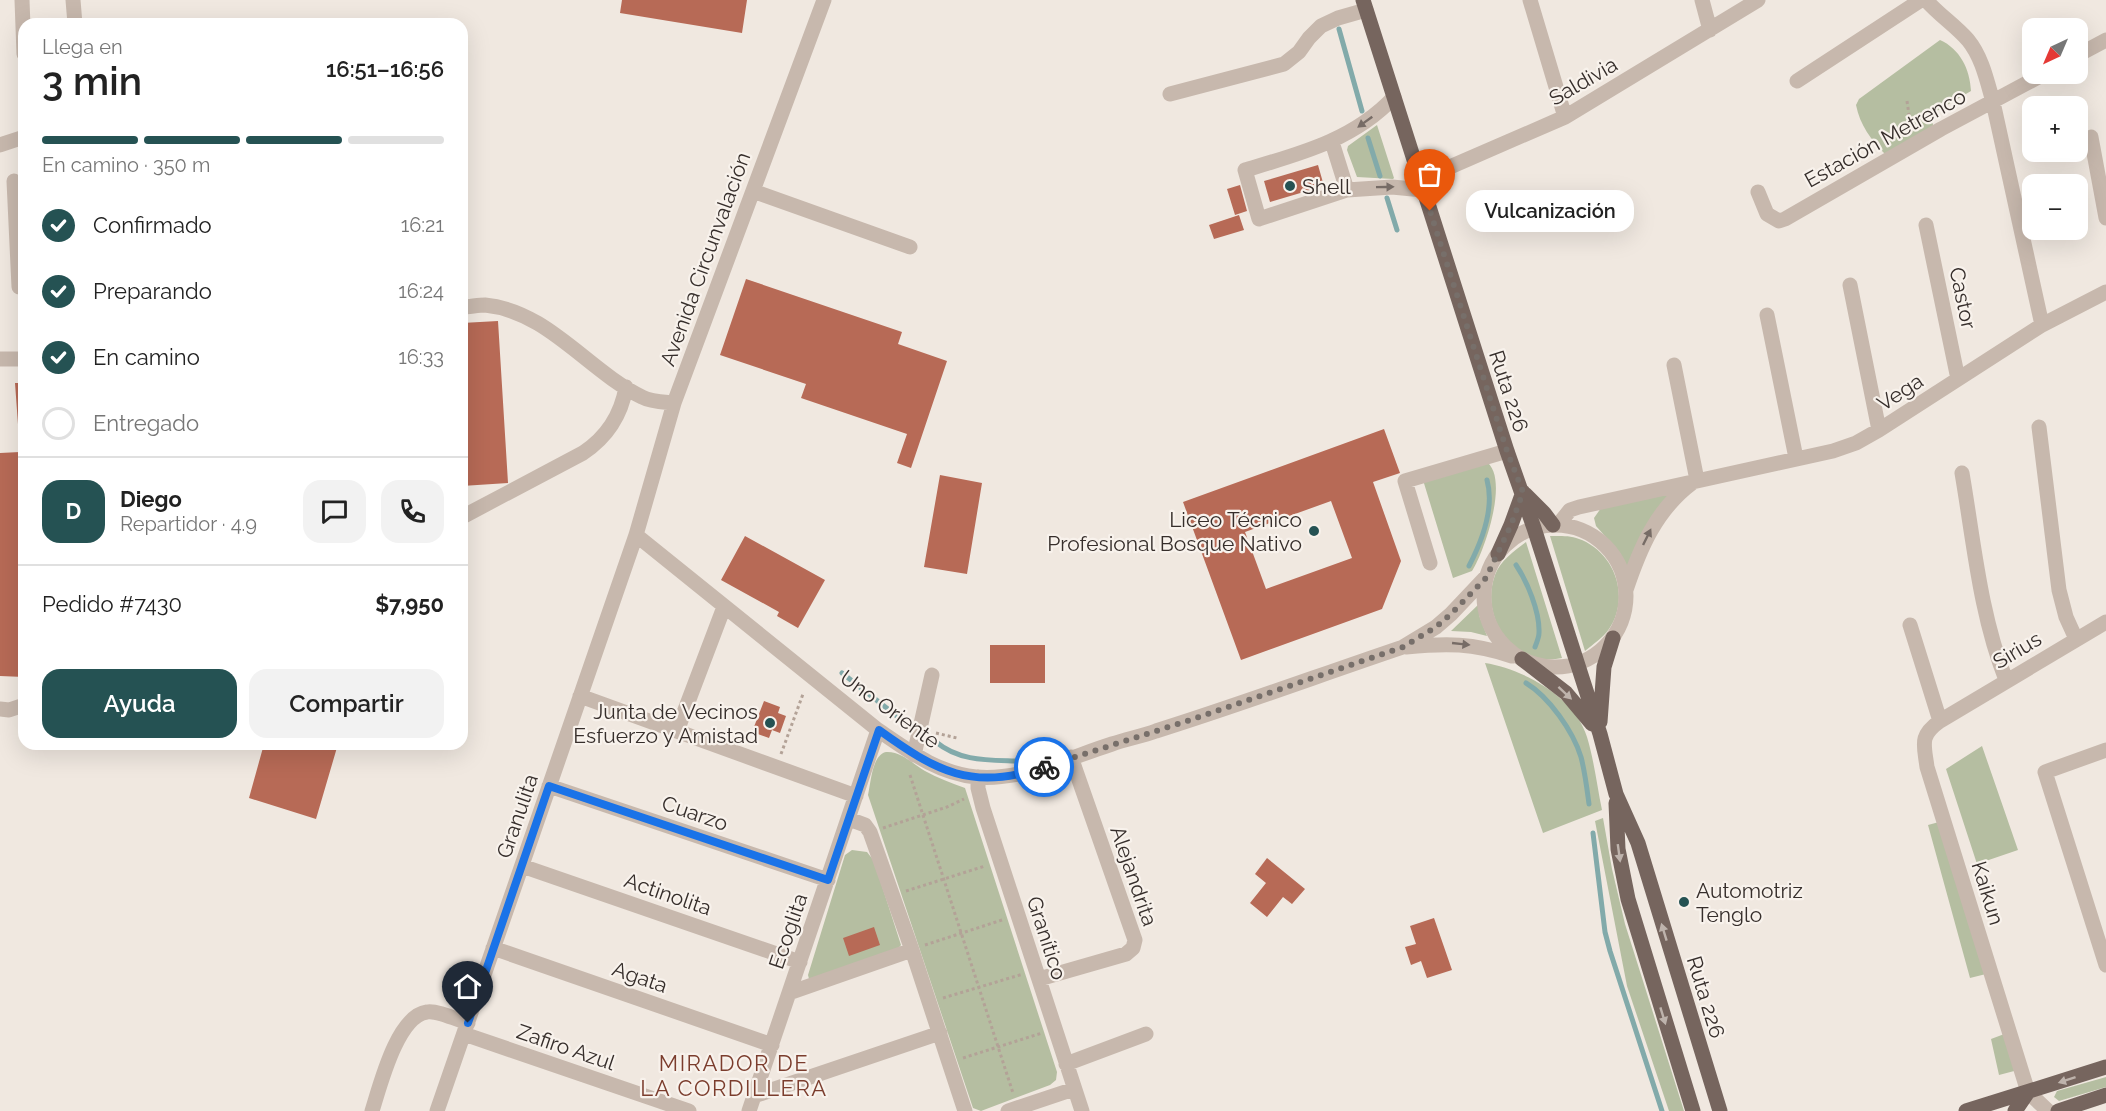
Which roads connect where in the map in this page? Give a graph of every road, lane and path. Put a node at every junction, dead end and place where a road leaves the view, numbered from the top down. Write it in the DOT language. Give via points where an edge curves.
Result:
graph roads {
  1 [pos="22,0"];
  2 [pos="73,0"];
  3 [pos="824,0"];
  4 [pos="1530,0"];
  5 [pos="1702,0"];
  6 [pos="1758,0"];
  7 [pos="1921,0"];
  8 [pos="1926,0"];
  9 [pos="1365,5"];
  10 [pos="23,18"];
  11 [pos="74,18"];
  12 [pos="1710,30"];
  13 [pos="2106,40"];
  14 [pos="2088,50"];
  15 [pos="1797,81"];
  16 [pos="2026,84"];
  17 [pos="1170,94"];
  18 [pos="1394,97"];
  19 [pos="1907,101"];
  20 [pos="1994,102"];
  21 [pos="1565,117"];
  22 [pos="1915,121"];
  23 [pos="2091,137"];
  24 [pos="18,139"];
  25 [pos="1332,142"];
  26 [pos="0,145"];
  27 [pos="12,181"];
  28 [pos="1422,185"];
  29 [pos="1347,190"];
  30 [pos="753,191"];
  31 [pos="1758,192"];
  32 [pos="2106,218"];
  33 [pos="1926,225"];
  34 [pos="910,247"];
  35 [pos="18,260"];
  36 [pos="1850,285"];
  37 [pos="2106,292"];
  38 [pos="468,306"];
  39 [pos="1767,315"];
  40 [pos="2042,325"];
  41 [pos="18,359"];
  42 [pos="0,360"];
  43 [pos="1674,365"];
  44 [pos="1958,379"];
  45 [pos="626,387"];
  46 [pos="674,403"];
  47 [pos="2039,427"];
  48 [pos="1879,430"];
  49 [pos="1507,451"];
  50 [pos="1796,459"];
  51 [pos="1962,473"];
  52 [pos="1697,480"];
  53 [pos="1523,492"];
  54 [pos="468,514"];
  55 [pos="1556,525"];
  56 [pos="1534,528"];
  57 [pos="636,535"];
  58 [pos="1498,554"];
  59 [pos="1430,562"];
  60 [pos="1486,578"];
  61 [pos="1626,591"];
  62 [pos="724,607"];
  63 [pos="2106,622"];
  64 [pos="1910,625"];
  65 [pos="1613,638"];
  66 [pos="2076,639"];
  67 [pos="1403,647"];
  68 [pos="1522,659"];
  69 [pos="1577,664"];
  70 [pos="932,675"];
  71 [pos="2006,680"];
  72 [pos="803,694"];
  73 [pos="580,696"];
  74 [pos="18,707"];
  75 [pos="0,709"];
  76 [pos="1944,718"];
  77 [pos="919,729"];
  78 [pos="879,730"];
  79 [pos="677,731"];
  80 [pos="1600,734"];
  81 [pos="957,738"];
  82 [pos="2106,750"];
  83 [pos="914,754"];
  84 [pos="1071,757"];
  85 [pos="777,767"];
  86 [pos="910,775"];
  87 [pos="978,777"];
  88 [pos="549,786"];
  89 [pos="1616,794"];
  90 [pos="964,795"];
  91 [pos="856,796"];
  92 [pos="923,815"];
  93 [pos="849,819"];
  94 [pos="870,832"];
  95 [pos="1000,861"];
  96 [pos="522,866"];
  97 [pos="944,879"];
  98 [pos="828,880"];
  99 [pos="893,895"];
  100 [pos="1018,915"];
  101 [pos="962,933"];
  102 [pos="493,948"];
  103 [pos="912,950"];
  104 [pos="800,962"];
  105 [pos="2106,964"];
  106 [pos="1037,975"];
  107 [pos="979,988"];
  108 [pos="789,993"];
  109 [pos="930,1002"];
  110 [pos="466,1028"];
  111 [pos="1055,1030"];
  112 [pos="940,1033"];
  113 [pos="1146,1034"];
  114 [pos="772,1045"];
  115 [pos="998,1047"];
  116 [pos="950,1062"];
  117 [pos="1066,1064"];
  118 [pos="2106,1067"];
  119 [pos="1712,1085"];
  120 [pos="1074,1089"];
  121 [pos="2028,1092"];
  122 [pos="2106,1095"];
  123 [pos="752,1104"];
  124 [pos="1013,1109"];
  125 [pos="372,1111"];
  126 [pos="437,1111"];
  127 [pos="689,1111"];
  128 [pos="965,1111"];
  129 [pos="1082,1111"];
  130 [pos="1693,1111"];
  131 [pos="1720,1111"];
  132 [pos="1732,1111"];
  133 [pos="1966,1111"];
  134 [pos="2015,1111"];
  135 [pos="2048,1111"];
  136 [pos="2058,1111"];
  1 -- 10 [label="street"];
  2 -- 11 [label="street"];
  3 -- 30 [label="street, Avenida Circunvalación"];
  4 -- 21 [label="street"];
  5 -- 12 [label="street"];
  6 -- 12 [label="street, Saldivia"];
  7 -- 15 [label="street"];
  8 -- 20 [label="street" via="1969,41"];
  9 -- 17 [label="street" via="1321,26 1284,64"];
  9 -- 18 [label="main road, Ruta 226"];
  12 -- 21 [label="street, Saldivia"];
  13 -- 14 [label="street"];
  16 -- 20 [label="street, Estación Metrenco"];
  18 -- 25 [label="street, one-way" via="1378,113"];
  18 -- 28 [label="main road, Ruta 226"];
  19 -- 22 [label="path" via="1909,115"];
  20 -- 31 [label="street, Estación Metrenco" via="1785,219 1779,221 1767,214"];
  20 -- 40 [label="street"];
  21 -- 28 [label="street, Saldivia"];
  23 -- 32 [label="street"];
  24 -- 26 [label="street"];
  25 -- 29 [label="street"];
  25 -- 29 [label="street" via="1245,170 1260,219"];
  27 -- 35 [label="street"];
  29 -- 28 [label="street, one-way"];
  28 -- 49 [label="main road, Ruta 226"];
  30 -- 34 [label="street"];
  30 -- 46 [label="street, Avenida Circunvalación"];
  33 -- 44 [label="street, Castor"];
  36 -- 48 [label="street"];
  37 -- 40 [label="street, Vega"];
  38 -- 45 [label="street" via="484,305 533,321"];
  39 -- 50 [label="street"];
  40 -- 44 [label="street, Vega"];
  41 -- 42 [label="street"];
  43 -- 52 [label="street"];
  44 -- 48 [label="street, Vega"];
  45 -- 46 [label="street" via="644,399"];
  45 -- 54 [label="street" via="614,423 596,444"];
  46 -- 57 [label="street, Avenida Circunvalación"];
  47 -- 66 [label="street" via="2059,590"];
  48 -- 50 [label="street, Vega" via="1856,443"];
  49 -- 53 [label="main road, Ruta 226"];
  49 -- 59 [label="street" via="1404,481"];
  50 -- 52 [label="street, Vega"];
  51 -- 71 [label="street" via="1986,618"];
  52 -- 55 [label="street, Vega" via="1579,507 1570,510"];
  61 -- 52 [label="street, Vega, one-way" via="1659,515"];
  53 -- 55 [label="main road"];
  53 -- 56 [label="main road, Ruta 226"];
  53 -- 58 [label="main road"];
  55 -- 56 [label="street"];
  55 -- 61 [label="street" via="1578,529 1597,539 1622,571"];
  56 -- 58 [label="street" via="1514,538"];
  56 -- 69 [label="main road, Ruta 226"];
  57 -- 62 [label="street, Uno Oriente"];
  57 -- 73 [label="street, Granulita"];
  58 -- 60 [label="street"];
  60 -- 67 [label="street, Uno Oriente" via="1436,627"];
  60 -- 68 [label="street" via="1485,609 1490,625 1498,639"];
  61 -- 65 [label="street, Vega" via="1623,616"];
  62 -- 78 [label="street, Uno Oriente"];
  62 -- 79 [label="street"];
  63 -- 66 [label="street, Sirius"];
  64 -- 76 [label="street"];
  65 -- 69 [label="street" via="1597,654"];
  65 -- 80 [label="main road" via="1604,667"];
  66 -- 71 [label="street, Sirius"];
  67 -- 68 [label="street, Uno Oriente, one-way" via="1473,645"];
  67 -- 84 [label="street, Uno Oriente"];
  68 -- 69 [label="street, Uno Oriente" via="1540,666"];
  68 -- 80 [label="main road, one-way" via="1566,693"];
  69 -- 80 [label="main road, Ruta 226"];
  70 -- 77 [label="street"];
  71 -- 76 [label="street, Sirius"];
  72 -- 85 [label="path"];
  73 -- 79 [label="street"];
  73 -- 88 [label="street, Granulita"];
  74 -- 75 [label="street"];
  76 -- 121 [label="street, Kaikun" via="1928,730 1924,743 1927,767"];
  77 -- 81 [label="path"];
  77 -- 83 [label="street"];
  78 -- 83 [label="street, Uno Oriente"];
  78 -- 91 [label="street, Ecoglita"];
  79 -- 85 [label="street"];
  80 -- 89 [label="main road, Ruta 226"];
  82 -- 105 [label="street" via="2045,772"];
  83 -- 87 [label="street, Uno Oriente" via="942,770"];
  84 -- 87 [label="street, Uno Oriente" via="1021,774"];
  84 -- 106 [label="street, Alejandrita" via="1135,940 1126,954"];
  85 -- 91 [label="street"];
  86 -- 92 [label="path"];
  87 -- 95 [label="street, Granítico" via="979,796"];
  88 -- 96 [label="street, Granulita"];
  88 -- 98 [label="street, Cuarzo"];
  119 -- 89 [label="main road, Ruta 226, one-way" via="1638,843"];
  89 -- 130 [label="main road, Ruta 226, one-way" via="1618,849 1628,899"];
  90 -- 92 [label="path" via="964,800"];
  91 -- 93 [label="street, Ecoglita"];
  92 -- 94 [label="path"];
  92 -- 97 [label="path"];
  93 -- 94 [label="street" via="865,825"];
  93 -- 98 [label="street, Ecoglita"];
  94 -- 99 [label="street"];
  95 -- 97 [label="path"];
  95 -- 100 [label="street, Granítico"];
  96 -- 102 [label="street, Granulita"];
  96 -- 104 [label="street, Actinolita"];
  97 -- 99 [label="path"];
  97 -- 101 [label="path"];
  98 -- 104 [label="street, Ecoglita"];
  99 -- 103 [label="street"];
  100 -- 101 [label="path"];
  100 -- 106 [label="street, Granítico"];
  101 -- 103 [label="path"];
  101 -- 107 [label="path"];
  102 -- 110 [label="street, Granulita"];
  102 -- 114 [label="street, Agata"];
  103 -- 108 [label="street"];
  103 -- 109 [label="street"];
  104 -- 108 [label="street, Ecoglita"];
  106 -- 107 [label="path"];
  106 -- 111 [label="street, Granítico"];
  107 -- 109 [label="path"];
  107 -- 115 [label="path"];
  108 -- 114 [label="street, Ecoglita"];
  109 -- 112 [label="street"];
  110 -- 125 [label="street, Zafiro Azul" via="429,1011 414,1016 394,1046"];
  110 -- 126 [label="street, Granulita"];
  110 -- 127 [label="street, Zafiro Azul"];
  111 -- 115 [label="path"];
  111 -- 117 [label="street, Granítico"];
  112 -- 116 [label="street"];
  112 -- 123 [label="street"];
  113 -- 117 [label="street"];
  114 -- 123 [label="street, Ecoglita"];
  115 -- 116 [label="path"];
  115 -- 124 [label="path"];
  116 -- 128 [label="street"];
  117 -- 120 [label="street, Granítico"];
  118 -- 121 [label="main road, one-way"];
  119 -- 131 [label="main road, Ruta 226"];
  119 -- 132 [label="main road"];
  120 -- 124 [label="street"];
  120 -- 129 [label="street, Granítico"];
  121 -- 133 [label="main road"];
  121 -- 134 [label="main road"];
  121 -- 135 [label="street"];
  122 -- 136 [label="main road"];
}
